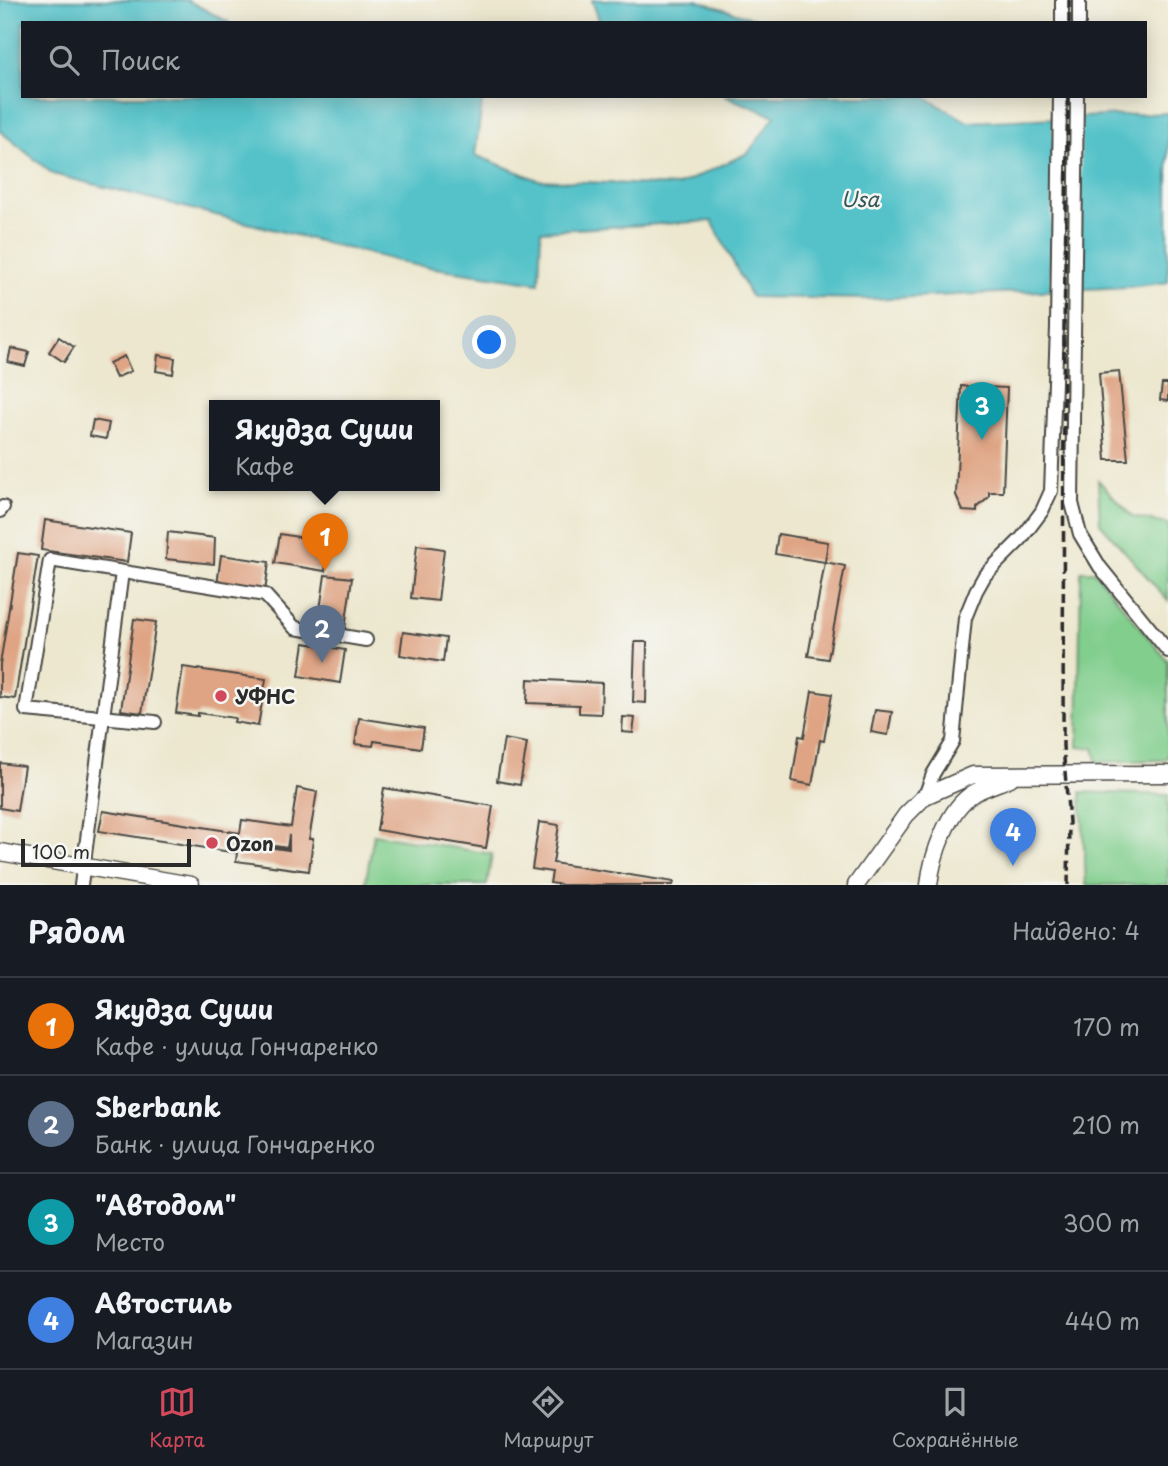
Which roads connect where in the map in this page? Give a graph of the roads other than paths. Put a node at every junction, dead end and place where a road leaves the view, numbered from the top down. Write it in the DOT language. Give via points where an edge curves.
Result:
graph roads {
  1 [pos="1062,0"];
  2 [pos="1079,0"];
  3 [pos="1062,21"];
  4 [pos="1079,21"];
  5 [pos="1060,98"];
  6 [pos="1077,98"];
  7 [pos="122,572"];
  8 [pos="366,640"];
  9 [pos="1168,651"];
  10 [pos="103,718"];
  11 [pos="155,722"];
  12 [pos="1168,764"];
  13 [pos="1019,774"];
  14 [pos="1168,774"];
  15 [pos="1140,776"];
  16 [pos="925,796"];
  17 [pos="0,852"];
  18 [pos="84,866"];
  19 [pos="81,885"];
  20 [pos="191,885"];
  21 [pos="856,885"];
  22 [pos="929,885"];
  1 -- 3 [label="street"];
  2 -- 4 [label="street"];
  5 -- 16 [label="street" via="1051,491 1021,539 985,575 965,618 953,741"];
  6 -- 9 [label="street" via="1072,503 1080,534 1100,567"];
  7 -- 8 [label="street" via="265,595 295,628"];
  7 -- 10 [label="street"];
  7 -- 10 [label="street" via="50,560 26,710"];
  10 -- 11 [label="street"];
  10 -- 18 [label="street"];
  12 -- 15 [label="main road"];
  13 -- 15 [label="main road"];
  13 -- 16 [label="main road" via="973,775"];
  13 -- 22 [label="main road" via="972,794 951,818 937,846"];
  14 -- 15 [label="main road"];
  16 -- 21 [label="main road"];
  17 -- 18 [label="main road"];
  18 -- 19 [label="street"];
  18 -- 20 [label="main road"];
}
